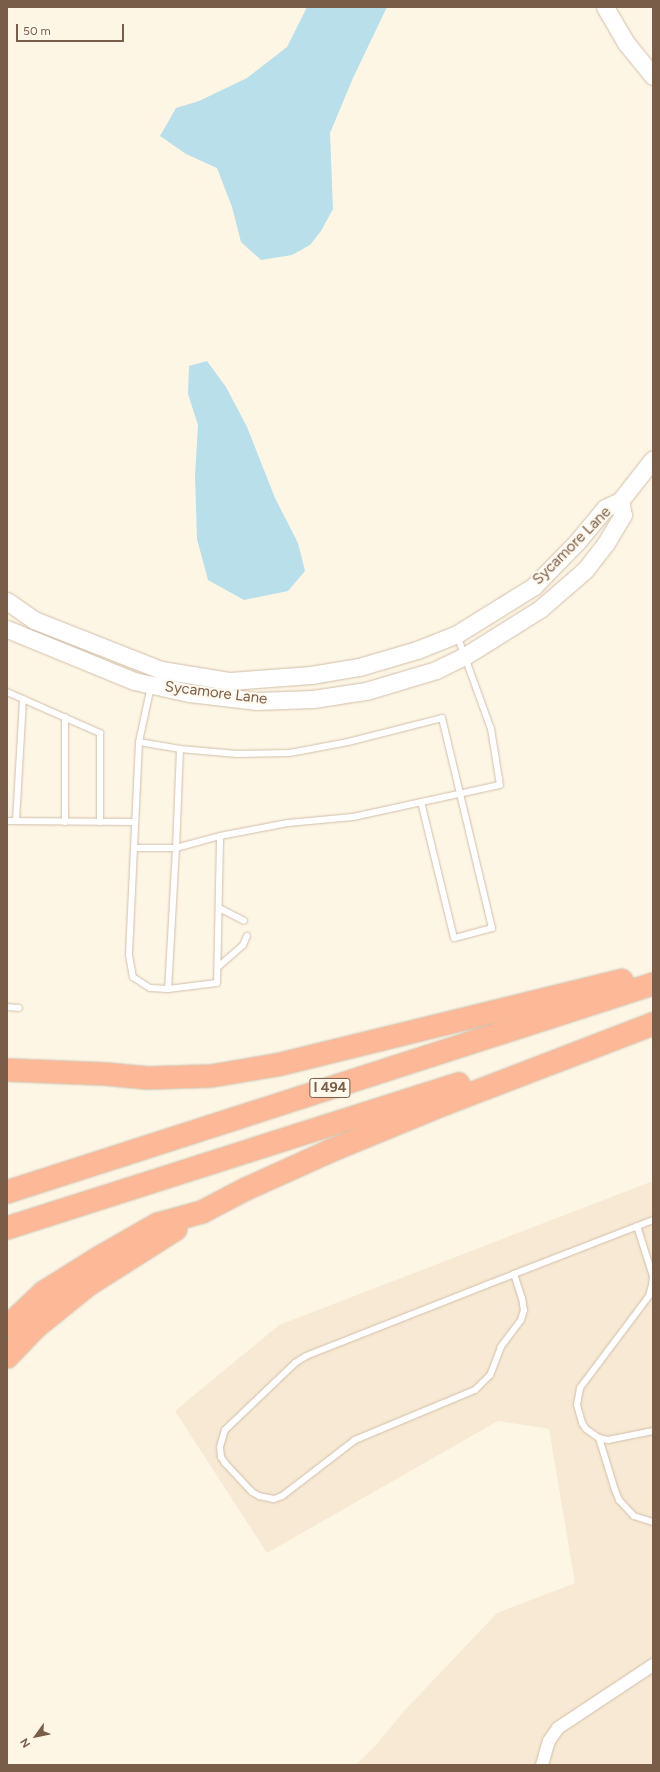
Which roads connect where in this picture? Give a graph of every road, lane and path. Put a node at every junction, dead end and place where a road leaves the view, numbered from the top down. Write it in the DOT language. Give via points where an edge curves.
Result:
graph roads {
  1 [pos="605,7"];
  2 [pos="653,76"];
  3 [pos="653,459"];
  4 [pos="620,502"];
  5 [pos="7,601"];
  6 [pos="7,629"];
  7 [pos="457,634"];
  8 [pos="465,656"];
  9 [pos="154,676"];
  10 [pos="7,692"];
  11 [pos="23,699"];
  12 [pos="65,717"];
  13 [pos="139,742"];
  14 [pos="180,749"];
  15 [pos="459,794"];
  16 [pos="421,802"];
  17 [pos="7,821"];
  18 [pos="16,821"];
  19 [pos="65,822"];
  20 [pos="100,822"];
  21 [pos="136,822"];
  22 [pos="220,836"];
  23 [pos="134,848"];
  24 [pos="176,848"];
  25 [pos="218,908"];
  26 [pos="244,921"];
  27 [pos="247,936"];
  28 [pos="218,967"];
  29 [pos="653,977"];
  30 [pos="653,984"];
  31 [pos="168,990"];
  32 [pos="7,1007"];
  33 [pos="19,1008"];
  34 [pos="653,1023"];
  35 [pos="7,1070"];
  36 [pos="7,1192"];
  37 [pos="202,1212"];
  38 [pos="653,1220"];
  39 [pos="637,1226"];
  40 [pos="7,1228"];
  41 [pos="514,1274"];
  42 [pos="7,1327"];
  43 [pos="7,1357"];
  44 [pos="653,1431"];
  45 [pos="598,1438"];
  46 [pos="653,1522"];
  47 [pos="653,1665"];
  48 [pos="542,1765"];
  1 -- 2 [label="street" via="626,43"];
  3 -- 4 [label="street, Sycamore Lane"];
  4 -- 7 [label="street, Sycamore Lane" via="605,508 577,542 534,586"];
  4 -- 8 [label="street, Sycamore Lane" via="623,515 585,570 540,609"];
  5 -- 9 [label="street, Sycamore Lane" via="34,620"];
  6 -- 9 [label="street, Sycamore Lane" via="134,681"];
  7 -- 8 [label="lane"];
  7 -- 9 [label="street, Sycamore Lane" via="417,650 311,675 230,681"];
  8 -- 9 [label="street, Sycamore Lane" via="436,670 366,691 313,699 256,701 189,693"];
  8 -- 15 [label="lane" via="491,729 500,785"];
  9 -- 13 [label="lane"];
  10 -- 11 [label="lane"];
  11 -- 12 [label="lane"];
  11 -- 18 [label="lane"];
  12 -- 19 [label="lane"];
  12 -- 20 [label="lane" via="100,733"];
  13 -- 14 [label="lane"];
  13 -- 21 [label="lane"];
  14 -- 15 [label="lane" via="236,754 290,753 348,742 442,718"];
  14 -- 24 [label="lane"];
  15 -- 16 [label="lane"];
  15 -- 16 [label="lane" via="492,928 454,938"];
  16 -- 22 [label="lane" via="353,817 288,823"];
  17 -- 18 [label="lane"];
  18 -- 19 [label="lane"];
  19 -- 20 [label="lane"];
  20 -- 21 [label="lane"];
  21 -- 23 [label="lane"];
  22 -- 24 [label="lane"];
  22 -- 25 [label="lane"];
  23 -- 24 [label="lane"];
  23 -- 31 [label="lane" via="129,955 133,977 150,988"];
  24 -- 31 [label="lane"];
  25 -- 26 [label="lane"];
  25 -- 28 [label="lane"];
  27 -- 28 [label="lane" via="243,945"];
  28 -- 31 [label="lane" via="217,983"];
  29 -- 35 [label="highway" via="620,980 277,1065 211,1076 148,1078"];
  30 -- 36 [label="highway, I 494"];
  32 -- 33 [label="lane"];
  34 -- 37 [label="highway" via="337,1148"];
  34 -- 40 [label="highway, I 494"];
  37 -- 42 [label="highway" via="158,1224 100,1257 44,1292"];
  37 -- 43 [label="highway" via="88,1286 36,1327"];
  38 -- 39 [label="lane"];
  39 -- 41 [label="lane"];
  39 -- 45 [label="lane" via="653,1276 649,1296 580,1388 578,1397 577,1405 582,1423"];
  41 -- 41 [label="lane" via="306,1356 295,1363 225,1430 220,1447 224,1463 252,1492 274,1499 282,1496 355,1440 475,1390 489,1376 501,1347 521,1320 524,1310"];
  44 -- 45 [label="lane" via="608,1440"];
  45 -- 46 [label="lane" via="619,1500 634,1516"];
  47 -- 48 [label="street" via="558,1728 549,1741"];
}
